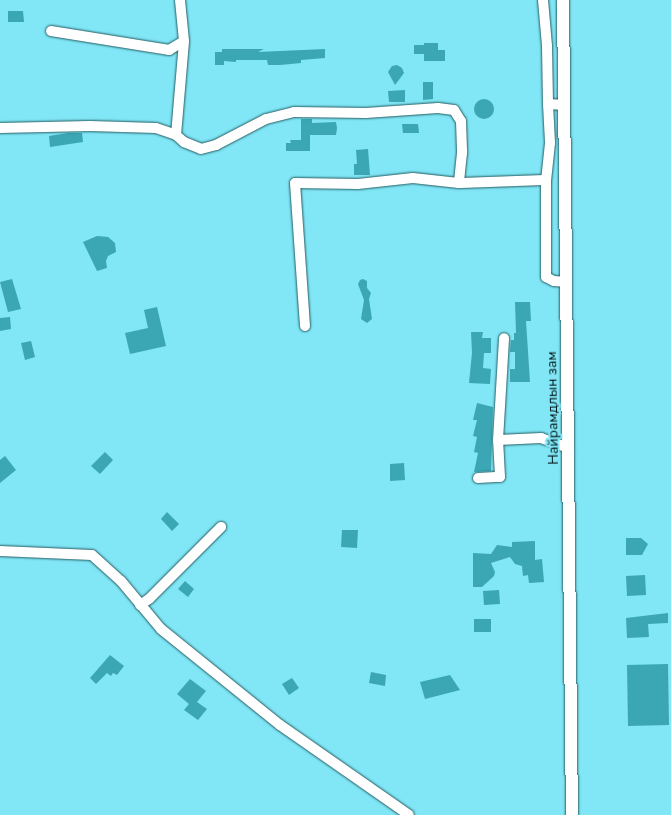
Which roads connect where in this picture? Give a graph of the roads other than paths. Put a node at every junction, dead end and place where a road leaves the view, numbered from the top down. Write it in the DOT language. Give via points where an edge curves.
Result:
graph roads {
  1 [pos="180,0"];
  2 [pos="543,0"];
  3 [pos="563,0"];
  4 [pos="51,31"];
  5 [pos="184,41"];
  6 [pos="548,104"];
  7 [pos="565,105"];
  8 [pos="0,128"];
  9 [pos="176,135"];
  10 [pos="546,180"];
  11 [pos="459,182"];
  12 [pos="567,282"];
  13 [pos="305,326"];
  14 [pos="504,338"];
  15 [pos="498,440"];
  16 [pos="569,448"];
  17 [pos="478,478"];
  18 [pos="221,527"];
  19 [pos="0,551"];
  20 [pos="140,604"];
  21 [pos="409,815"];
  22 [pos="572,815"];
  1 -- 5 [label="street"];
  2 -- 6 [label="street"];
  3 -- 7 [label="main road, Найрамдлын зам"];
  4 -- 5 [label="street" via="169,50"];
  5 -- 9 [label="street"];
  6 -- 7 [label="street"];
  6 -- 10 [label="street" via="550,143"];
  7 -- 12 [label="main road, Найрамдлын зам"];
  8 -- 9 [label="street" via="156,128"];
  9 -- 11 [label="street" via="201,149 216,145 266,119 294,112 454,110 461,122"];
  10 -- 11 [label="street"];
  10 -- 12 [label="street" via="546,277"];
  11 -- 13 [label="street" via="413,178 358,184 295,183"];
  12 -- 16 [label="main road, Найрамдлын зам"];
  14 -- 15 [label="street"];
  15 -- 16 [label="street" via="541,438"];
  15 -- 17 [label="street" via="500,478"];
  16 -- 22 [label="main road, Найрамдлын зам"];
  18 -- 20 [label="street" via="149,599"];
  19 -- 20 [label="street" via="92,555 122,581"];
  20 -- 21 [label="street" via="161,629 280,725"];
}
